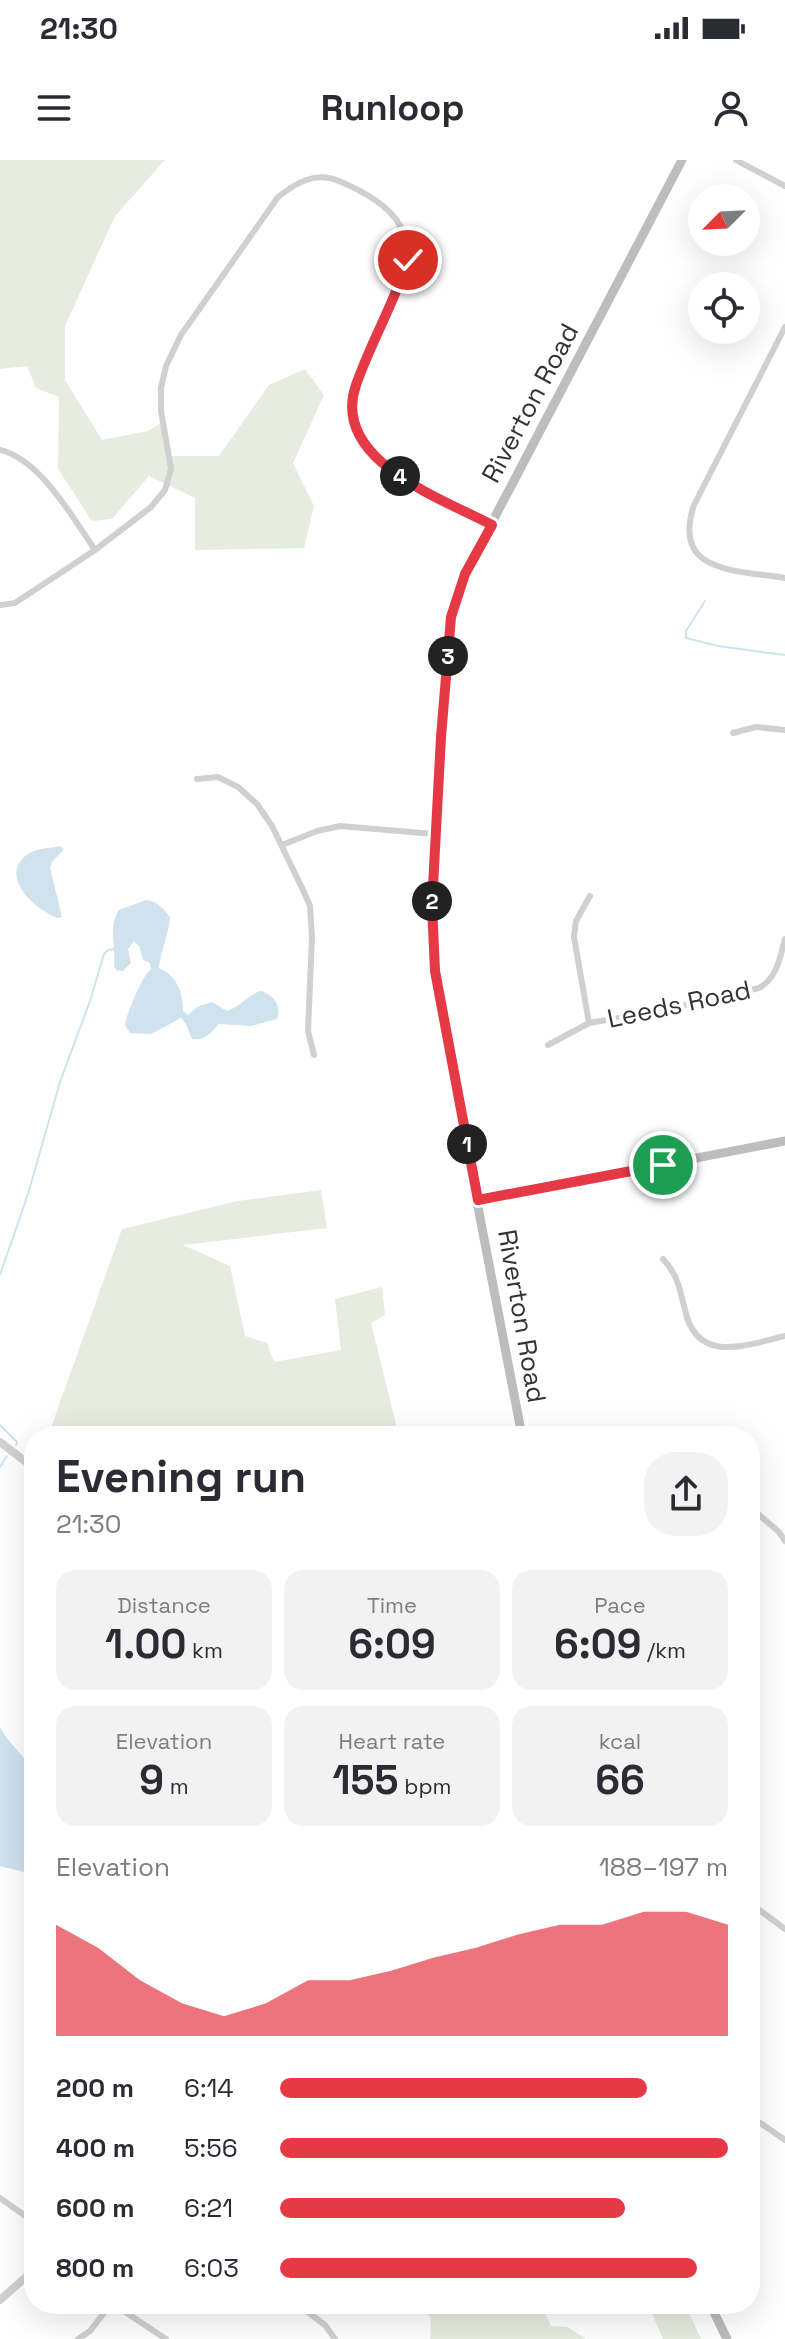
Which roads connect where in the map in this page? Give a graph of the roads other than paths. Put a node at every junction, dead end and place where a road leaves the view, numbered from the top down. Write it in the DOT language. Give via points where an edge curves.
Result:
graph roads {
  1 [pos="682,160"];
  2 [pos="736,160"];
  3 [pos="749,163"];
  4 [pos="785,186"];
  5 [pos="785,327"];
  6 [pos="0,450"];
  7 [pos="492,525"];
  8 [pos="95,550"];
  9 [pos="785,578"];
  10 [pos="0,605"];
  11 [pos="785,730"];
  12 [pos="733,733"];
  13 [pos="197,779"];
  14 [pos="434,834"];
  15 [pos="282,845"];
  16 [pos="590,896"];
  17 [pos="785,939"];
  18 [pos="589,1023"];
  19 [pos="548,1045"];
  20 [pos="314,1055"];
  21 [pos="785,1141"];
  22 [pos="478,1200"];
  23 [pos="663,1259"];
  24 [pos="785,1336"];
  25 [pos="520,1426"];
  26 [pos="0,1442"];
  27 [pos="24,1460"];
  28 [pos="760,1516"];
  29 [pos="785,1541"];
  30 [pos="760,1910"];
  31 [pos="785,1929"];
  32 [pos="760,2123"];
  33 [pos="785,2140"];
  34 [pos="0,2198"];
  35 [pos="24,2215"];
  36 [pos="24,2279"];
  37 [pos="0,2300"];
  38 [pos="104,2314"];
  39 [pos="127,2314"];
  40 [pos="310,2314"];
  41 [pos="715,2314"];
  42 [pos="78,2339"];
  43 [pos="166,2339"];
  44 [pos="335,2339"];
  45 [pos="727,2339"];
  1 -- 7 [label="main road, Riverton Road"];
  2 -- 3 [label="street"];
  3 -- 4 [label="street"];
  5 -- 9 [label="street" via="687,525 691,545 703,560 719,568"];
  6 -- 8 [label="street" via="27,462"];
  7 -- 8 [label="street" via="381,464 359,436 352,411 356,386 402,280 409,249 403,228 388,211 341,181 319,177 297,182 278,197 181,335 161,388 171,469 165,490"];
  7 -- 14 [label="main road, Riverton Road" via="465,574 451,617"];
  8 -- 10 [label="street" via="15,603"];
  11 -- 12 [label="street" via="756,727"];
  13 -- 15 [label="street" via="218,777 238,787 257,804"];
  14 -- 15 [label="street" via="340,826"];
  14 -- 22 [label="main road, Riverton Road" via="435,971"];
  15 -- 20 [label="street" via="310,906 308,1031"];
  16 -- 18 [label="street" via="574,937"];
  17 -- 18 [label="street, Leeds Road" via="771,978 759,988"];
  18 -- 19 [label="street, Leeds Road"];
  21 -- 22 [label="main road"];
  22 -- 25 [label="main road, Riverton Road"];
  23 -- 24 [label="street" via="677,1275 688,1324 699,1338 715,1348"];
  26 -- 27 [label="street"];
  28 -- 29 [label="street"];
  30 -- 31 [label="street"];
  32 -- 33 [label="street"];
  34 -- 35 [label="street"];
  36 -- 37 [label="street"];
  38 -- 42 [label="street"];
  39 -- 43 [label="street"];
  40 -- 44 [label="street"];
  41 -- 45 [label="main road"];
}
